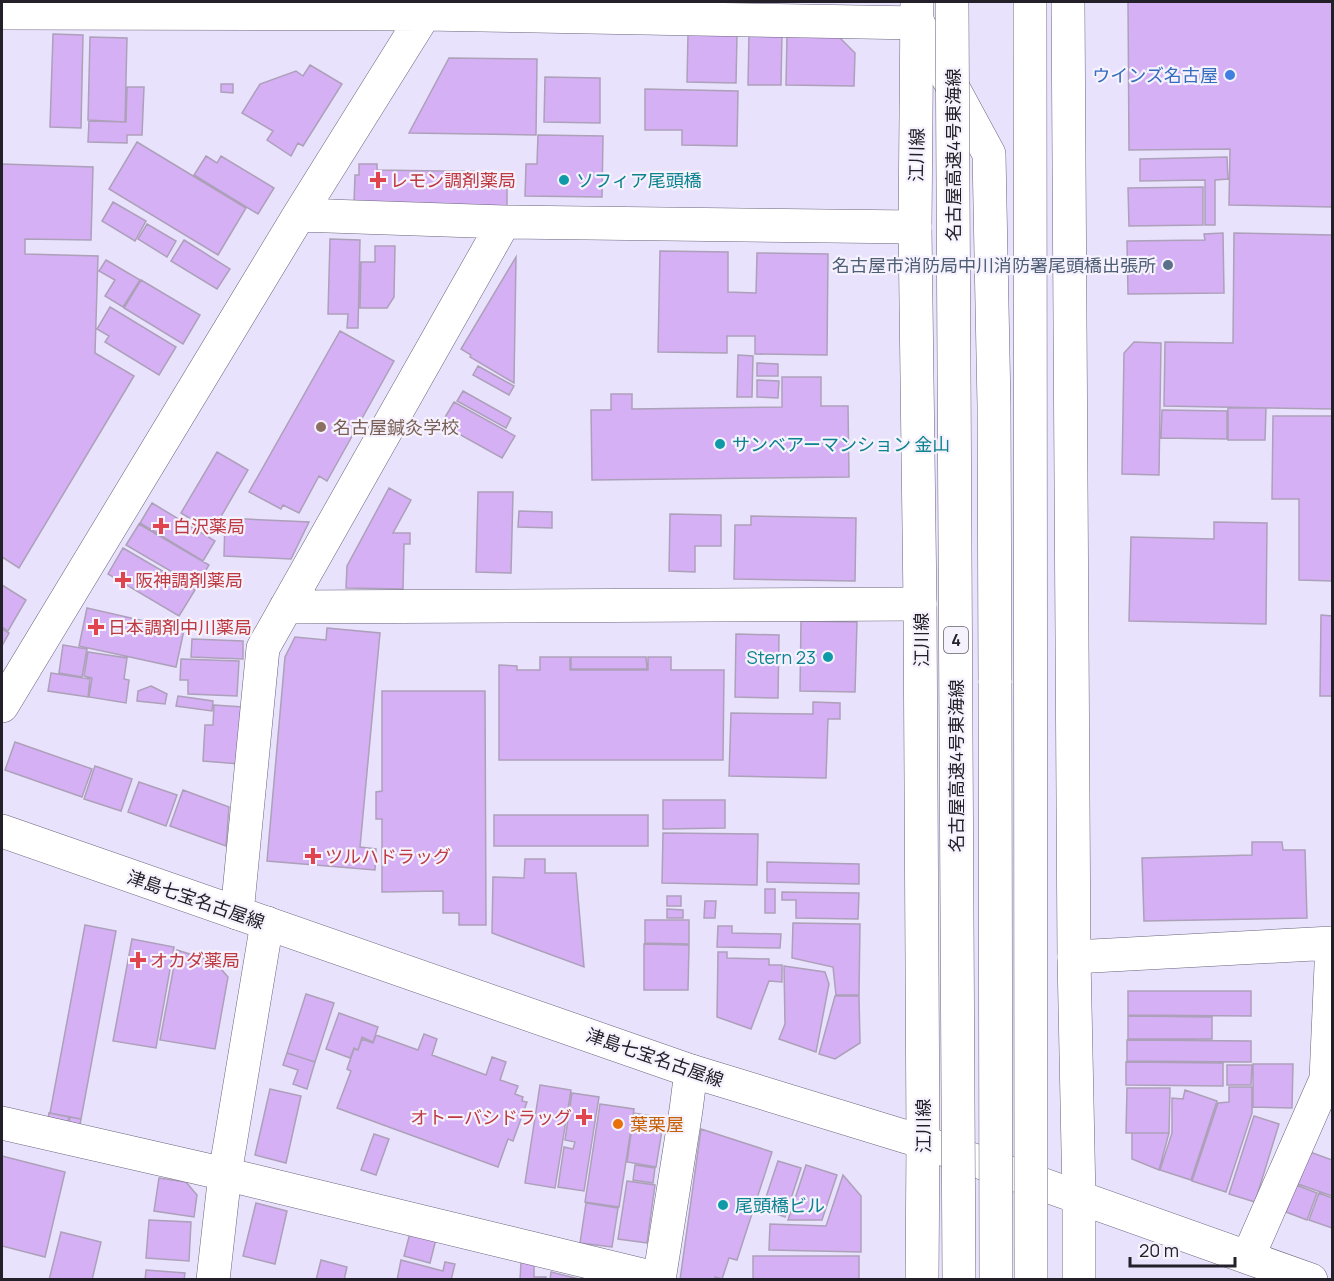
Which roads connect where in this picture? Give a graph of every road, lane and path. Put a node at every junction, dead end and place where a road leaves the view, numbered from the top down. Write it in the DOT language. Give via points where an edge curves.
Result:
graph roads {
  1 [pos="952,2"];
  2 [pos="1030,2"];
  3 [pos="1068,2"];
  4 [pos="428,8"];
  5 [pos="917,12"];
  6 [pos="2,13"];
  7 [pos="299,215"];
  8 [pos="504,222"];
  9 [pos="915,227"];
  10 [pos="920,604"];
  11 [pos="286,607"];
  12 [pos="2,706"];
  13 [pos="2,831"];
  14 [pos="252,918"];
  15 [pos="1332,943"];
  16 [pos="1074,957"];
  17 [pos="691,1071"];
  18 [pos="1329,1080"];
  19 [pos="2,1123"];
  20 [pos="923,1142"];
  21 [pos="225,1174"];
  22 [pos="1079,1198"];
  23 [pos="1248,1257"];
  24 [pos="659,1279"];
  25 [pos="213,1280"];
  26 [pos="922,1280"];
  27 [pos="959,1280"];
  28 [pos="996,1280"];
  29 [pos="1031,1280"];
  30 [pos="1079,1280"];
  31 [pos="1311,1280"];
  1 -- 27 [label="main road, 名古屋高速4号東海線 / 4, bridge"];
  2 -- 29 [label="main road, bridge"];
  3 -- 16 [label="main road"];
  4 -- 5 [label="main road"];
  4 -- 6 [label="main road"];
  4 -- 7 [label="main road"];
  5 -- 9 [label="main road, 江川線"];
  5 -- 28 [label="main road, bridge" via="989,154 994,405"];
  7 -- 8 [label="main road"];
  7 -- 12 [label="main road"];
  8 -- 9 [label="main road"];
  8 -- 11 [label="main road"];
  9 -- 10 [label="main road, 江川線"];
  10 -- 11 [label="main road"];
  10 -- 20 [label="main road, 江川線"];
  11 -- 14 [label="main road" via="263,648"];
  13 -- 14 [label="main road, 津島七宝名古屋線"];
  14 -- 17 [label="main road, 津島七宝名古屋線"];
  14 -- 21 [label="main road"];
  15 -- 16 [label="main road"];
  15 -- 18 [label="main road"];
  16 -- 22 [label="main road"];
  17 -- 20 [label="main road, 津島七宝名古屋線"];
  17 -- 24 [label="main road"];
  18 -- 23 [label="main road"];
  19 -- 21 [label="main road"];
  20 -- 22 [label="main road, 津島七宝名古屋線"];
  20 -- 26 [label="main road, 江川線"];
  21 -- 24 [label="main road"];
  21 -- 25 [label="main road"];
  22 -- 23 [label="main road, 津島七宝名古屋線"];
  22 -- 30 [label="main road"];
  23 -- 31 [label="main road, 津島七宝名古屋線"];
}
